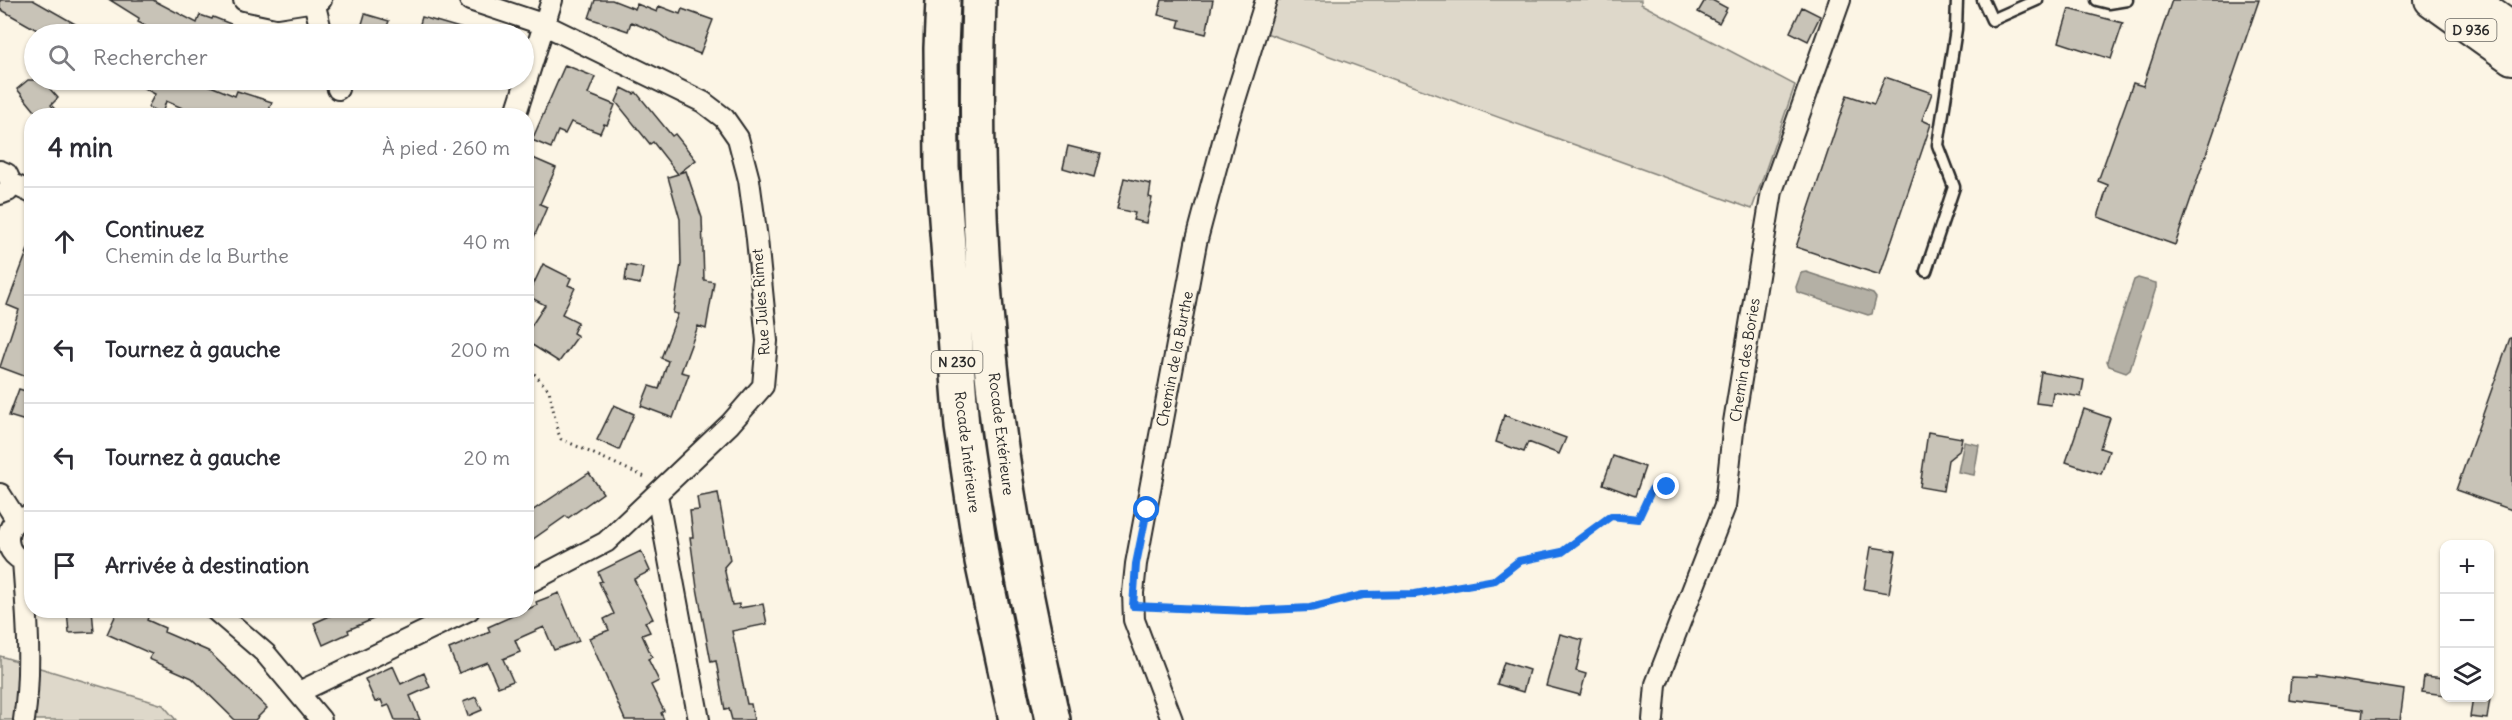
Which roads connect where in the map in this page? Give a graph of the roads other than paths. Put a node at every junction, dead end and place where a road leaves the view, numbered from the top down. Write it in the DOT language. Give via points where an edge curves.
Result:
graph roads {
  1 [pos="244,0"];
  2 [pos="470,0"];
  3 [pos="552,0"];
  4 [pos="937,0"];
  5 [pos="943,0"];
  6 [pos="979,0"];
  7 [pos="1002,0"];
  8 [pos="1266,0"];
  9 [pos="1840,0"];
  10 [pos="1957,0"];
  11 [pos="1983,0"];
  12 [pos="2037,0"];
  13 [pos="2097,0"];
  14 [pos="2127,0"];
  15 [pos="2432,0"];
  16 [pos="2471,0"];
  17 [pos="318,1"];
  18 [pos="321,24"];
  19 [pos="544,25"];
  20 [pos="2512,29"];
  21 [pos="941,48"];
  22 [pos="534,56"];
  23 [pos="2512,58"];
  24 [pos="523,90"];
  25 [pos="518,108"];
  26 [pos="4,183"];
  27 [pos="24,190"];
  28 [pos="1926,271"];
  29 [pos="986,303"];
  30 [pos="661,491"];
  31 [pos="0,494"];
  32 [pos="24,518"];
  33 [pos="24,560"];
  34 [pos="534,580"];
  35 [pos="28,618"];
  36 [pos="224,618"];
  37 [pos="452,618"];
  38 [pos="299,692"];
  39 [pos="24,720"];
  40 [pos="321,720"];
  41 [pos="699,720"];
  42 [pos="1016,720"];
  43 [pos="1053,720"];
  44 [pos="1172,720"];
  45 [pos="1653,720"];
  1 -- 17 [label="street" via="277,7"];
  2 -- 19 [label="street, Rue Jules Rimet"];
  3 -- 19 [label="street"];
  4 -- 21 [label="highway"];
  5 -- 21 [label="highway, Rocade Intérieure / N 230"];
  6 -- 29 [label="highway, Rocade Extérieure / N 230" via="979,168"];
  7 -- 29 [label="highway"];
  8 -- 44 [label="street, Chemin de la Burthe" via="1229,119 1197,243 1136,564 1134,620"];
  9 -- 45 [label="street, Chemin des Bories" via="1772,191 1734,422 1725,506 1656,684"];
  10 -- 28 [label="lane" via="1938,145 1954,188"];
  11 -- 12 [label="lane" via="1992,20"];
  13 -- 14 [label="lane"];
  15 -- 23 [label="main road, D 936"];
  16 -- 20 [label="main road, D 936"];
  17 -- 18 [label="street"];
  19 -- 22 [label="street"];
  19 -- 30 [label="street, Rue Jules Rimet" via="703,102 724,118 738,138 757,239 767,341 763,386"];
  21 -- 42 [label="highway, Rocade Intérieure / N 230" via="942,167 962,427 982,561"];
  24 -- 25 [label="street"];
  26 -- 27 [label="street"];
  29 -- 43 [label="highway, Rocade Extérieure / N 230" via="1017,550"];
  30 -- 34 [label="street, Rue Jules Rimet" via="606,542"];
  30 -- 41 [label="street"];
  31 -- 32 [label="street"];
  32 -- 33 [label="street" via="7,530 6,543 12,555"];
  35 -- 39 [label="street" via="29,687"];
  36 -- 38 [label="street" via="265,653"];
  37 -- 38 [label="street"];
  38 -- 40 [label="street"];
}
